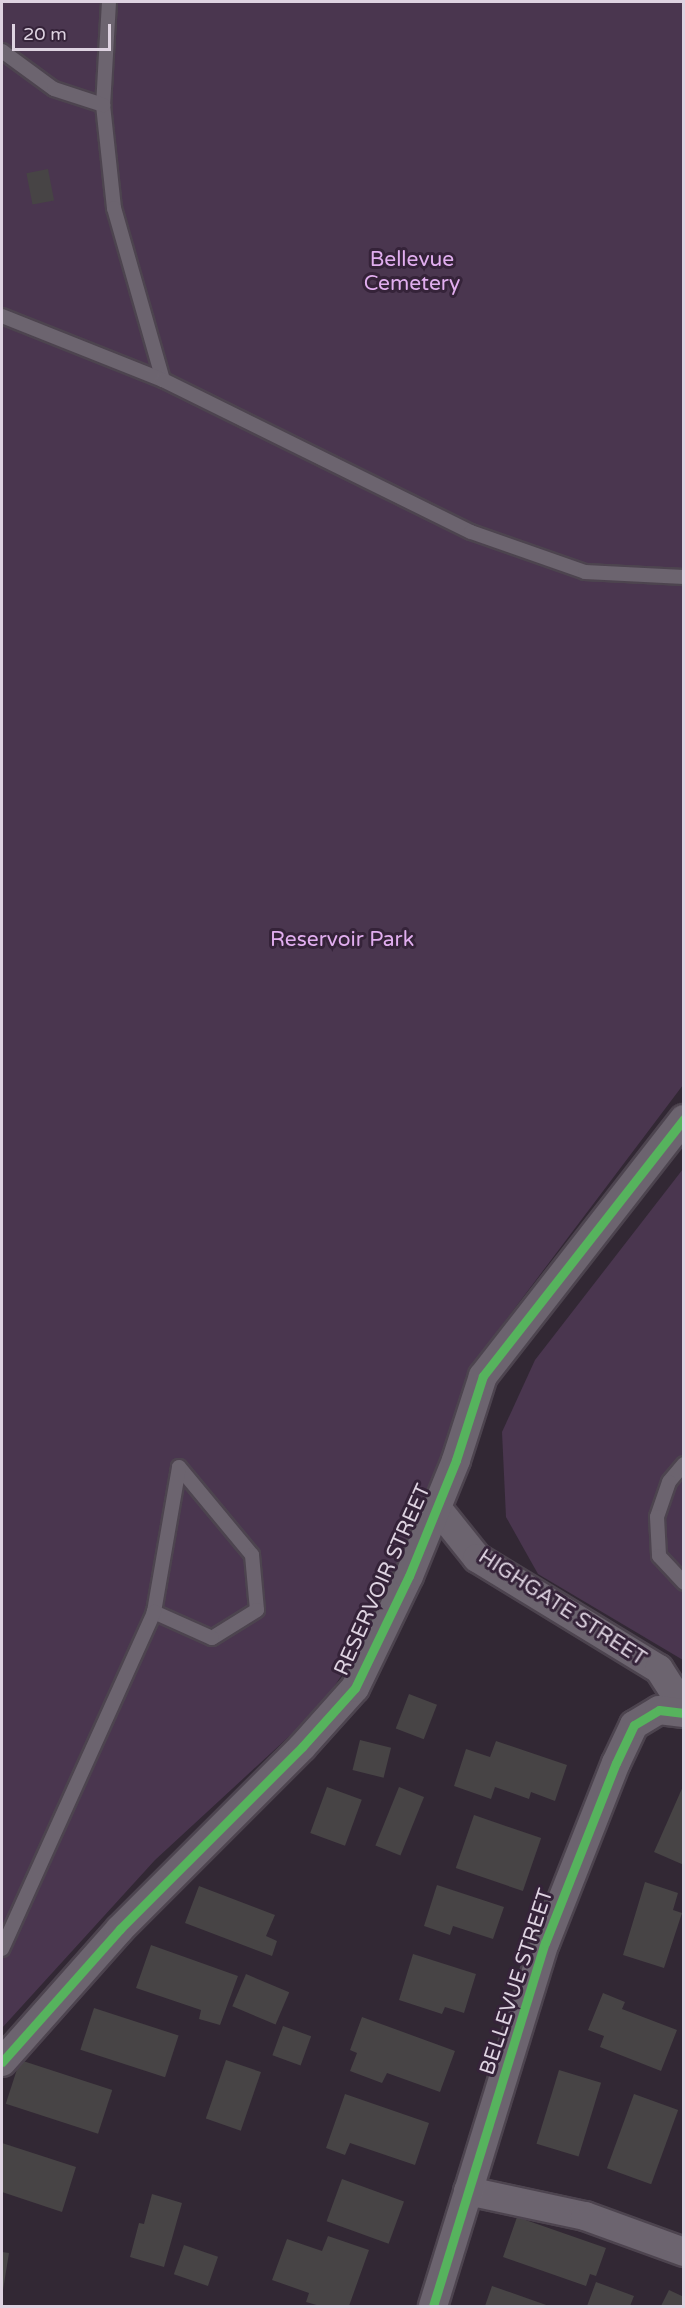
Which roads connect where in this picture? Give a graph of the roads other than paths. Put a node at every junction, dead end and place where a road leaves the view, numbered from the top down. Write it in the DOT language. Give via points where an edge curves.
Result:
graph roads {
  1 [pos="109,2"];
  2 [pos="2,51"];
  3 [pos="103,105"];
  4 [pos="2,316"];
  5 [pos="163,380"];
  6 [pos="684,577"];
  7 [pos="684,1119"];
  8 [pos="684,1464"];
  9 [pos="437,1508"];
  10 [pos="684,1583"];
  11 [pos="154,1612"];
  12 [pos="684,1708"];
  13 [pos="684,1713"];
  14 [pos="2,1949"];
  15 [pos="2,2062"];
  16 [pos="468,2191"];
  17 [pos="684,2252"];
  18 [pos="433,2307"];
  1 -- 3 [label="lane"];
  2 -- 3 [label="lane" via="54,89"];
  3 -- 5 [label="lane" via="114,208"];
  4 -- 5 [label="lane"];
  5 -- 6 [label="lane" via="471,532 585,572"];
  7 -- 9 [label="street, RESERVOIR STREET" via="483,1376"];
  8 -- 10 [label="lane" via="669,1482 657,1517 659,1556"];
  9 -- 12 [label="street, HIGHGATE STREET" via="477,1558 659,1669"];
  9 -- 15 [label="street, RESERVOIR STREET" via="355,1688 302,1748 120,1929"];
  11 -- 11 [label="lane" via="158,1590 179,1467 252,1555 257,1610 212,1638"];
  11 -- 14 [label="lane"];
  13 -- 16 [label="street, BELLEVUE STREET" via="659,1710 634,1725 616,1763 545,1943"];
  16 -- 17 [label="street" via="585,2216"];
  16 -- 18 [label="street, BELLEVUE STREET"];
}
